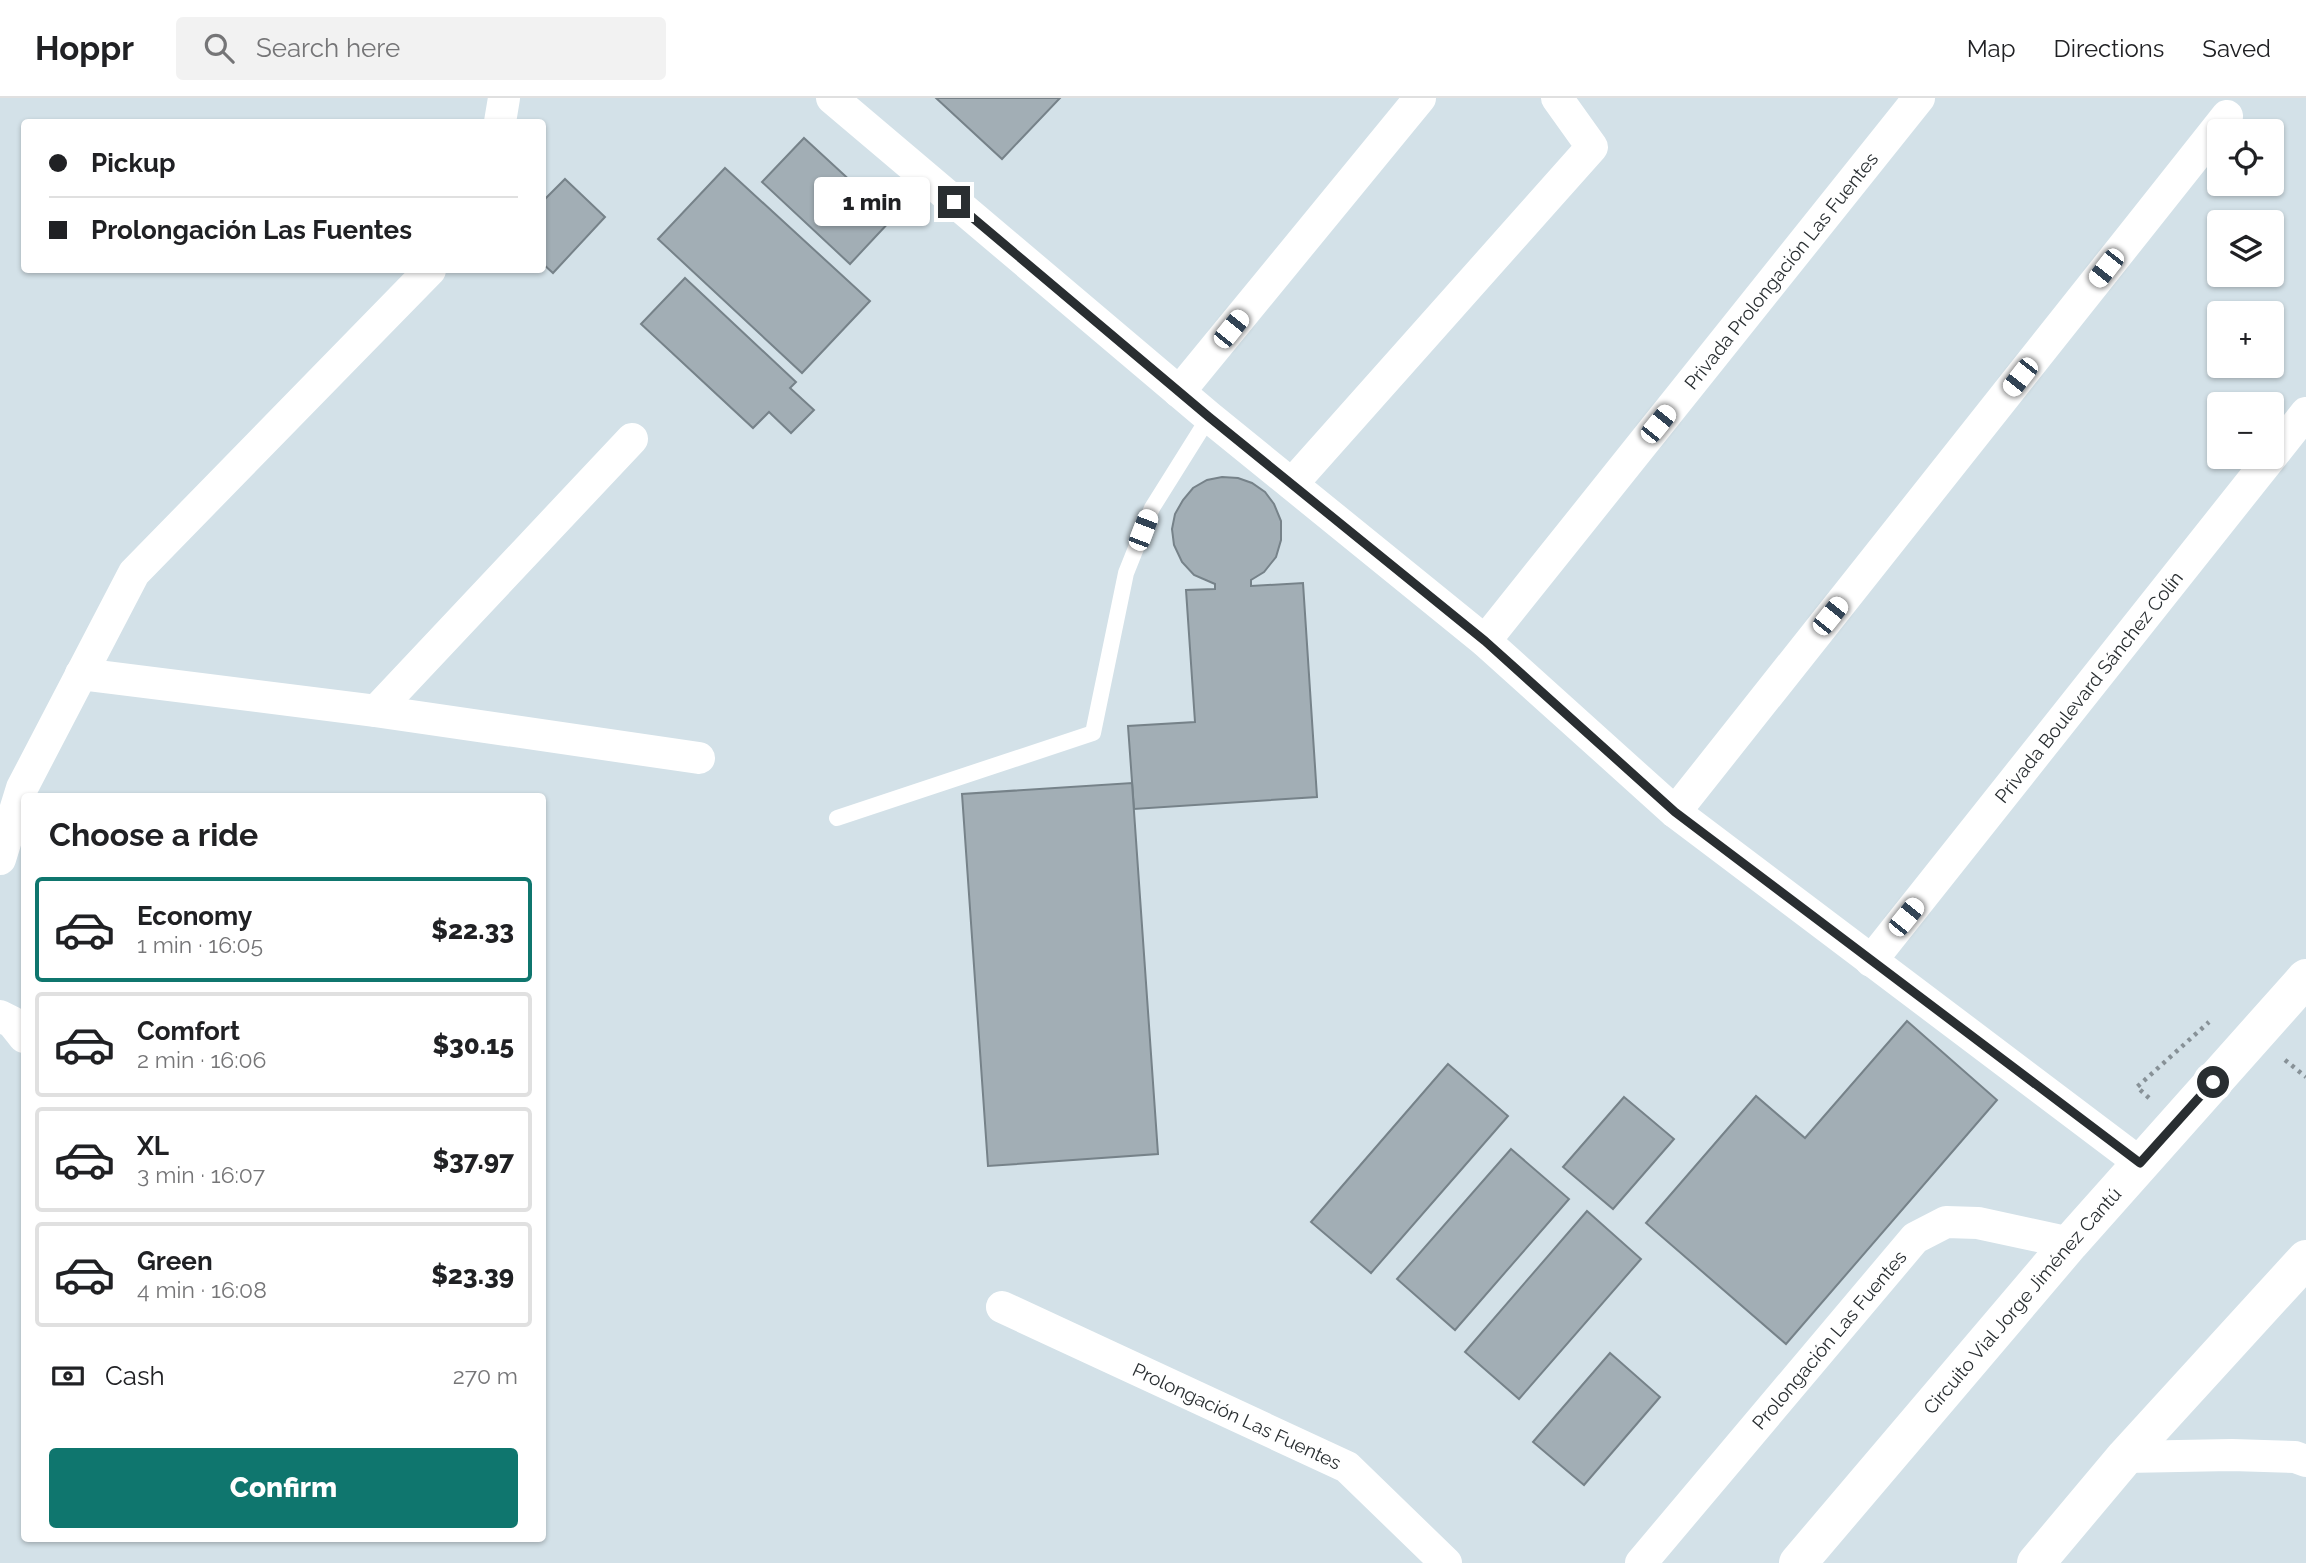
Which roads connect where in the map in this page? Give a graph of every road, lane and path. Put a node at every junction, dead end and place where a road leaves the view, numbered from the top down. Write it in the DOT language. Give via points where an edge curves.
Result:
graph roads {
  1 [pos="504,98"];
  2 [pos="832,98"];
  3 [pos="1420,98"];
  4 [pos="1557,98"];
  5 [pos="1919,98"];
  6 [pos="2227,116"];
  7 [pos="500,119"];
  8 [pos="427,273"];
  9 [pos="1179,392"];
  10 [pos="2306,413"];
  11 [pos="1209,417"];
  12 [pos="632,439"];
  13 [pos="1292,484"];
  14 [pos="1485,641"];
  15 [pos="81,674"];
  16 [pos="376,711"];
  17 [pos="699,758"];
  18 [pos="11,786"];
  19 [pos="1675,812"];
  20 [pos="837,818"];
  21 [pos="0,859"];
  22 [pos="1871,961"];
  23 [pos="2306,978"];
  24 [pos="0,1016"];
  25 [pos="2214,1017"];
  26 [pos="21,1033"];
  27 [pos="2137,1087"];
  28 [pos="2140,1163"];
  29 [pos="2070,1243"];
  30 [pos="2306,1259"];
  31 [pos="1002,1307"];
  32 [pos="2125,1457"];
  33 [pos="2306,1461"];
  34 [pos="1446,1563"];
  35 [pos="1641,1563"];
  36 [pos="1798,1563"];
  37 [pos="2036,1563"];
  1 -- 7 [label="street"];
  2 -- 9 [label="street"];
  3 -- 9 [label="street"];
  4 -- 13 [label="street" via="1592,147"];
  5 -- 14 [label="street, Privada Prolongación Las Fuentes"];
  6 -- 19 [label="street"];
  8 -- 15 [label="street" via="134,573"];
  9 -- 11 [label="street"];
  10 -- 22 [label="street, Privada Boulevard Sánchez Colín"];
  11 -- 13 [label="street"];
  11 -- 20 [label="lane" via="1152,508 1126,573 1093,733"];
  12 -- 16 [label="street"];
  13 -- 14 [label="street"];
  14 -- 19 [label="street"];
  15 -- 16 [label="street"];
  15 -- 18 [label="street"];
  16 -- 17 [label="street"];
  18 -- 21 [label="street"];
  19 -- 22 [label="street"];
  22 -- 28 [label="street"];
  23 -- 28 [label="main road, Circuito Vial Jorge Jiménez Cantú"];
  24 -- 26 [label="street"];
  25 -- 27 [label="path"];
  28 -- 29 [label="main road, Circuito Vial Jorge Jiménez Cantú"];
  29 -- 35 [label="street, Prolongación Las Fuentes" via="1956,1222 1946,1222 1915,1238"];
  29 -- 36 [label="main road, Circuito Vial Jorge Jiménez Cantú"];
  30 -- 32 [label="main road"];
  31 -- 34 [label="street, Prolongación Las Fuentes" via="1347,1467"];
  32 -- 33 [label="street" via="2232,1455"];
  32 -- 37 [label="main road"];
}
